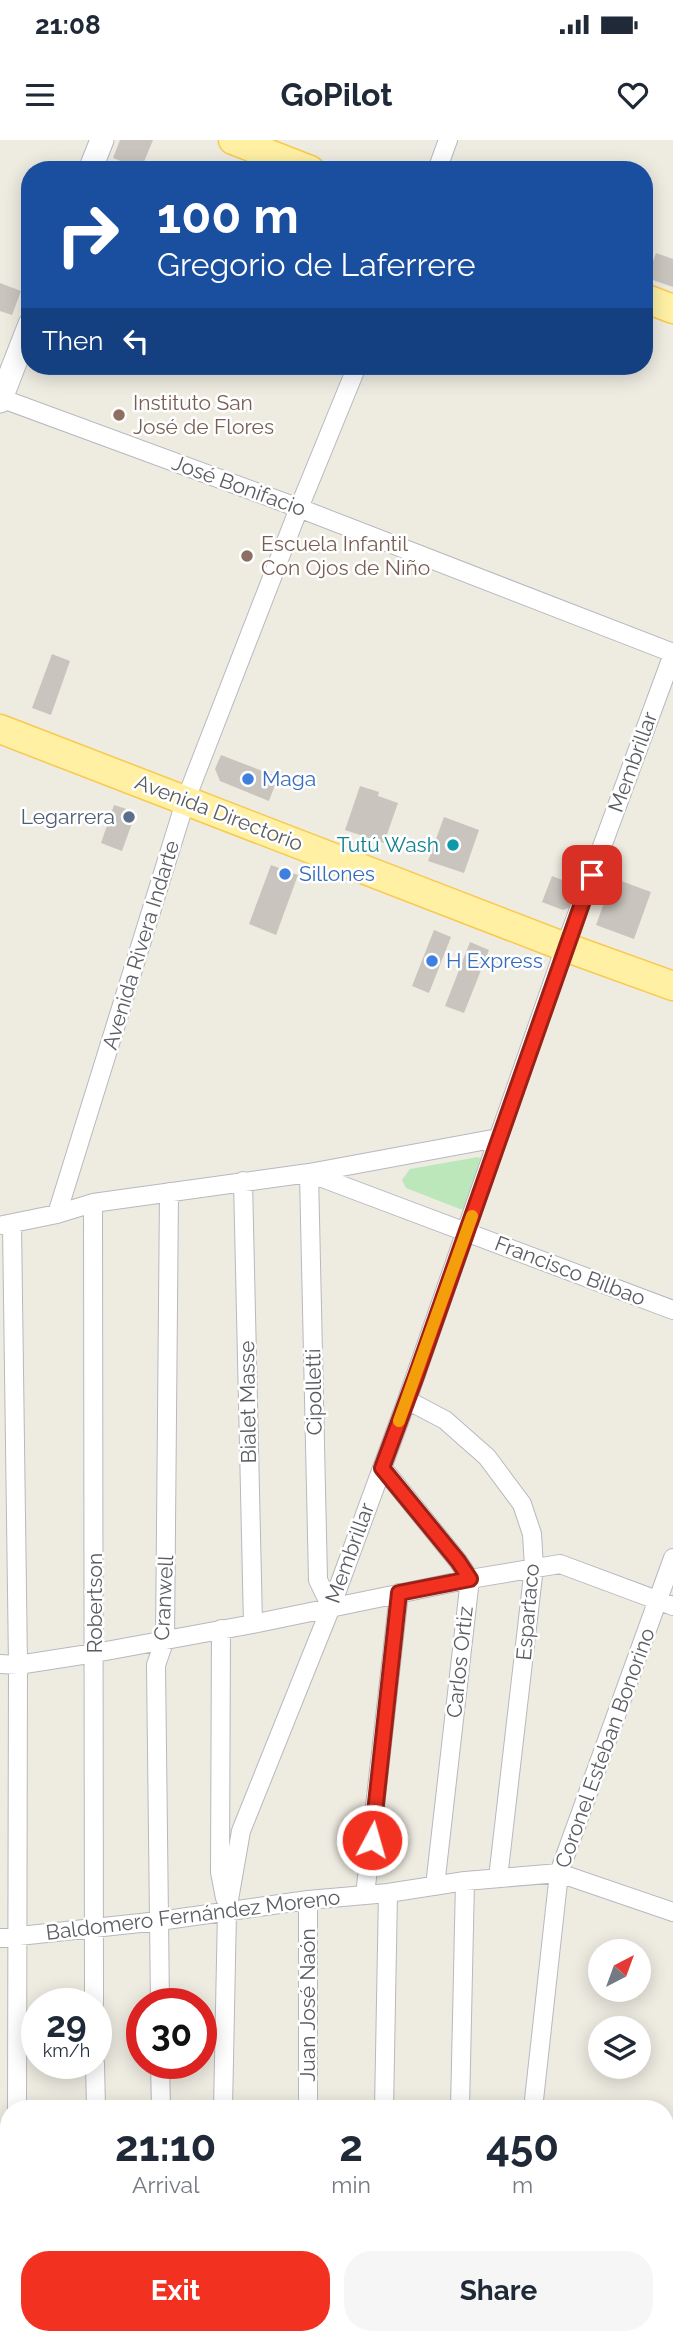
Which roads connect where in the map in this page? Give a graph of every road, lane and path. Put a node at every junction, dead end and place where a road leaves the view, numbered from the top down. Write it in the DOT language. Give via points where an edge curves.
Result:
graph roads {
  1 [pos="102,140"];
  2 [pos="233,140"];
  3 [pos="448,140"];
  4 [pos="94,161"];
  5 [pos="287,161"];
  6 [pos="440,161"];
  7 [pos="653,301"];
  8 [pos="673,309"];
  9 [pos="21,346"];
  10 [pos="354,375"];
  11 [pos="0,399"];
  12 [pos="299,508"];
  13 [pos="673,654"];
  14 [pos="0,729"];
  15 [pos="186,799"];
  16 [pos="565,947"];
  17 [pos="673,986"];
  18 [pos="498,1138"];
  19 [pos="309,1173"];
  20 [pos="243,1181"];
  21 [pos="169,1192"];
  22 [pos="93,1203"];
  23 [pos="57,1214"];
  24 [pos="6,1225"];
  25 [pos="467,1232"];
  26 [pos="673,1310"];
  27 [pos="407,1400"];
  28 [pos="382,1468"];
  29 [pos="673,1558"];
  30 [pos="534,1567"];
  31 [pos="470,1579"];
  32 [pos="399,1593"];
  33 [pos="665,1603"];
  34 [pos="331,1607"];
  35 [pos="253,1624"];
  36 [pos="221,1629"];
  37 [pos="165,1639"];
  38 [pos="95,1653"];
  39 [pos="0,1664"];
  40 [pos="18,1665"];
  41 [pos="559,1873"];
  42 [pos="498,1878"];
  43 [pos="465,1881"];
  44 [pos="435,1885"];
  45 [pos="388,1893"];
  46 [pos="365,1895"];
  47 [pos="308,1900"];
  48 [pos="227,1911"];
  49 [pos="673,1912"];
  50 [pos="159,1921"];
  51 [pos="93,1927"];
  52 [pos="8,1936"];
  53 [pos="94,1988"];
  54 [pos="160,1988"];
  55 [pos="95,2079"];
  56 [pos="160,2079"];
  57 [pos="17,2100"];
  58 [pos="96,2100"];
  59 [pos="161,2100"];
  60 [pos="223,2100"];
  61 [pos="309,2100"];
  62 [pos="384,2100"];
  63 [pos="460,2100"];
  64 [pos="534,2100"];
  1 -- 4 [label="street"];
  2 -- 5 [label="main road"];
  3 -- 6 [label="street"];
  7 -- 8 [label="main road"];
  9 -- 11 [label="street"];
  10 -- 12 [label="street, Avenida Rivera Indarte"];
  11 -- 12 [label="street, José Bonifacio"];
  12 -- 13 [label="street, José Bonifacio"];
  12 -- 15 [label="street, Avenida Rivera Indarte"];
  13 -- 16 [label="street, Membrillar"];
  14 -- 15 [label="main road, Avenida Directorio"];
  15 -- 16 [label="main road, Avenida Directorio"];
  15 -- 23 [label="street, Avenida Rivera Indarte"];
  16 -- 17 [label="main road, Avenida Directorio"];
  16 -- 18 [label="street, Membrillar"];
  18 -- 19 [label="street, Francisco Bilbao"];
  18 -- 25 [label="street, Membrillar"];
  19 -- 20 [label="street, Francisco Bilbao"];
  19 -- 25 [label="street, Francisco Bilbao"];
  19 -- 34 [label="street, Cipolletti" via="318,1580"];
  20 -- 21 [label="street, Francisco Bilbao"];
  20 -- 35 [label="street, Bialet Masse"];
  21 -- 22 [label="street, Francisco Bilbao"];
  21 -- 37 [label="street, Cranwell"];
  22 -- 23 [label="street, Francisco Bilbao"];
  22 -- 38 [label="street, Robertson"];
  23 -- 24 [label="street, Francisco Bilbao"];
  24 -- 40 [label="street"];
  25 -- 26 [label="street, Francisco Bilbao"];
  25 -- 27 [label="street, Membrillar"];
  27 -- 28 [label="street, Membrillar"];
  27 -- 30 [label="street, Espartaco" via="453,1426 500,1473 522,1504 532,1534"];
  28 -- 31 [label="street, Carlos Ortiz"];
  28 -- 34 [label="street, Membrillar"];
  29 -- 33 [label="street, Coronel Esteban Bonorino"];
  30 -- 31 [label="street"];
  30 -- 33 [label="street" via="560,1564"];
  30 -- 42 [label="street, Espartaco"];
  31 -- 32 [label="street"];
  31 -- 44 [label="street, Carlos Ortiz"];
  32 -- 34 [label="street"];
  32 -- 46 [label="street"];
  33 -- 41 [label="street, Coronel Esteban Bonorino"];
  34 -- 35 [label="street"];
  34 -- 48 [label="street, Membrillar" via="241,1831"];
  35 -- 36 [label="street"];
  36 -- 37 [label="street"];
  36 -- 48 [label="street" via="220,1872"];
  37 -- 38 [label="street"];
  37 -- 50 [label="street, Cranwell" via="156,1665"];
  38 -- 40 [label="street"];
  38 -- 51 [label="street, Robertson"];
  39 -- 40 [label="street"];
  40 -- 52 [label="street"];
  41 -- 42 [label="street, Baldomero Fernández Moreno"];
  41 -- 49 [label="street, Baldomero Fernández Moreno"];
  41 -- 64 [label="street, Coronel Esteban Bonorino"];
  42 -- 43 [label="street, Baldomero Fernández Moreno"];
  43 -- 44 [label="street, Baldomero Fernández Moreno"];
  43 -- 63 [label="street"];
  44 -- 45 [label="street, Baldomero Fernández Moreno"];
  45 -- 46 [label="street, Baldomero Fernández Moreno"];
  45 -- 62 [label="street"];
  46 -- 47 [label="street, Baldomero Fernández Moreno"];
  47 -- 48 [label="street, Baldomero Fernández Moreno"];
  47 -- 61 [label="street, Juan José Naón"];
  48 -- 50 [label="street, Baldomero Fernández Moreno"];
  48 -- 60 [label="street, Membrillar"];
  50 -- 51 [label="street, Baldomero Fernández Moreno"];
  50 -- 54 [label="street, Cranwell"];
  51 -- 52 [label="street, Baldomero Fernández Moreno"];
  51 -- 53 [label="street, Robertson"];
  52 -- 57 [label="street"];
  55 -- 58 [label="street"];
  56 -- 59 [label="street"];
}
